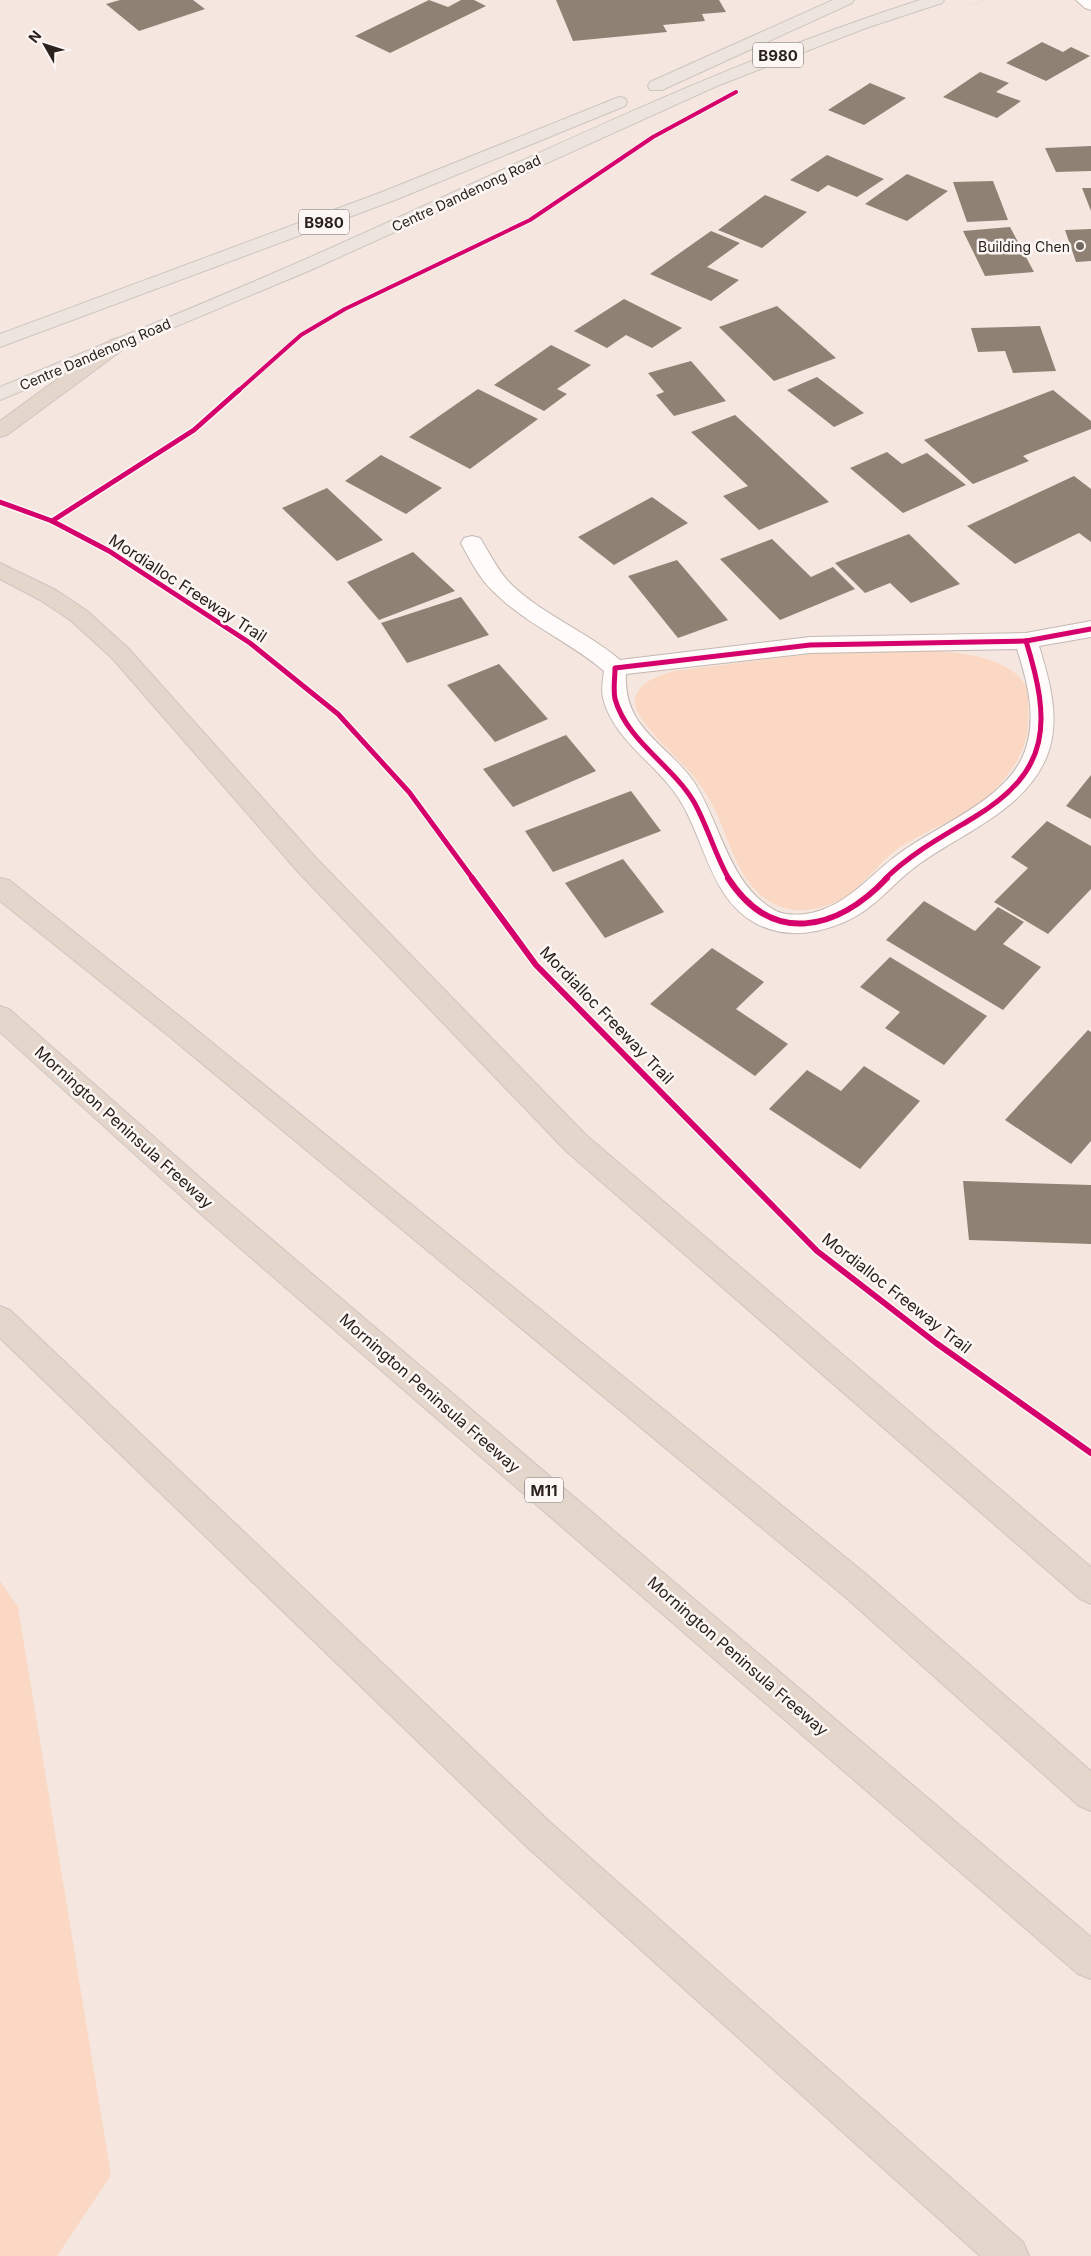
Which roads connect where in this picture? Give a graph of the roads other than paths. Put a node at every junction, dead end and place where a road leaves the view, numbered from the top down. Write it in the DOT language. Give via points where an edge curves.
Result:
graph roads {
  1 [pos="846,0"];
  2 [pos="936,0"];
  3 [pos="1084,0"];
  4 [pos="1091,5"];
  5 [pos="0,340"];
  6 [pos="118,344"];
  7 [pos="0,394"];
  8 [pos="0,431"];
  9 [pos="472,544"];
  10 [pos="0,570"];
  11 [pos="1091,629"];
  12 [pos="1026,641"];
  13 [pos="615,668"];
  14 [pos="0,887"];
  15 [pos="0,1016"];
  16 [pos="0,1319"];
  17 [pos="1091,1588"];
  18 [pos="1091,1794"];
  19 [pos="1091,1961"];
  20 [pos="1009,2256"];
  1 -- 5 [label="main road, Centre Dandenong Road / B980" via="506,151 327,221"];
  2 -- 6 [label="main road, Centre Dandenong Road / B980" via="808,43 676,97 346,248"];
  3 -- 4 [label="street"];
  6 -- 7 [label="main road, Centre Dandenong Road / B980"];
  6 -- 8 [label="highway"];
  9 -- 13 [label="street" via="481,563 503,589 529,611 600,654"];
  10 -- 17 [label="highway" via="78,615 120,653 308,866 576,1143"];
  11 -- 12 [label="street"];
  12 -- 13 [label="street" via="810,645"];
  12 -- 13 [label="street" via="1039,684 1044,729 1034,758 1013,789 978,817 932,843 896,869 868,897 839,914 798,925 766,917 745,902 732,884 720,863 704,818 684,787 624,720 615,698"];
  14 -- 18 [label="highway" via="847,1579"];
  15 -- 19 [label="highway, Mornington Peninsula Freeway / M11" via="213,1207"];
  16 -- 20 [label="highway" via="539,1835"];
}
